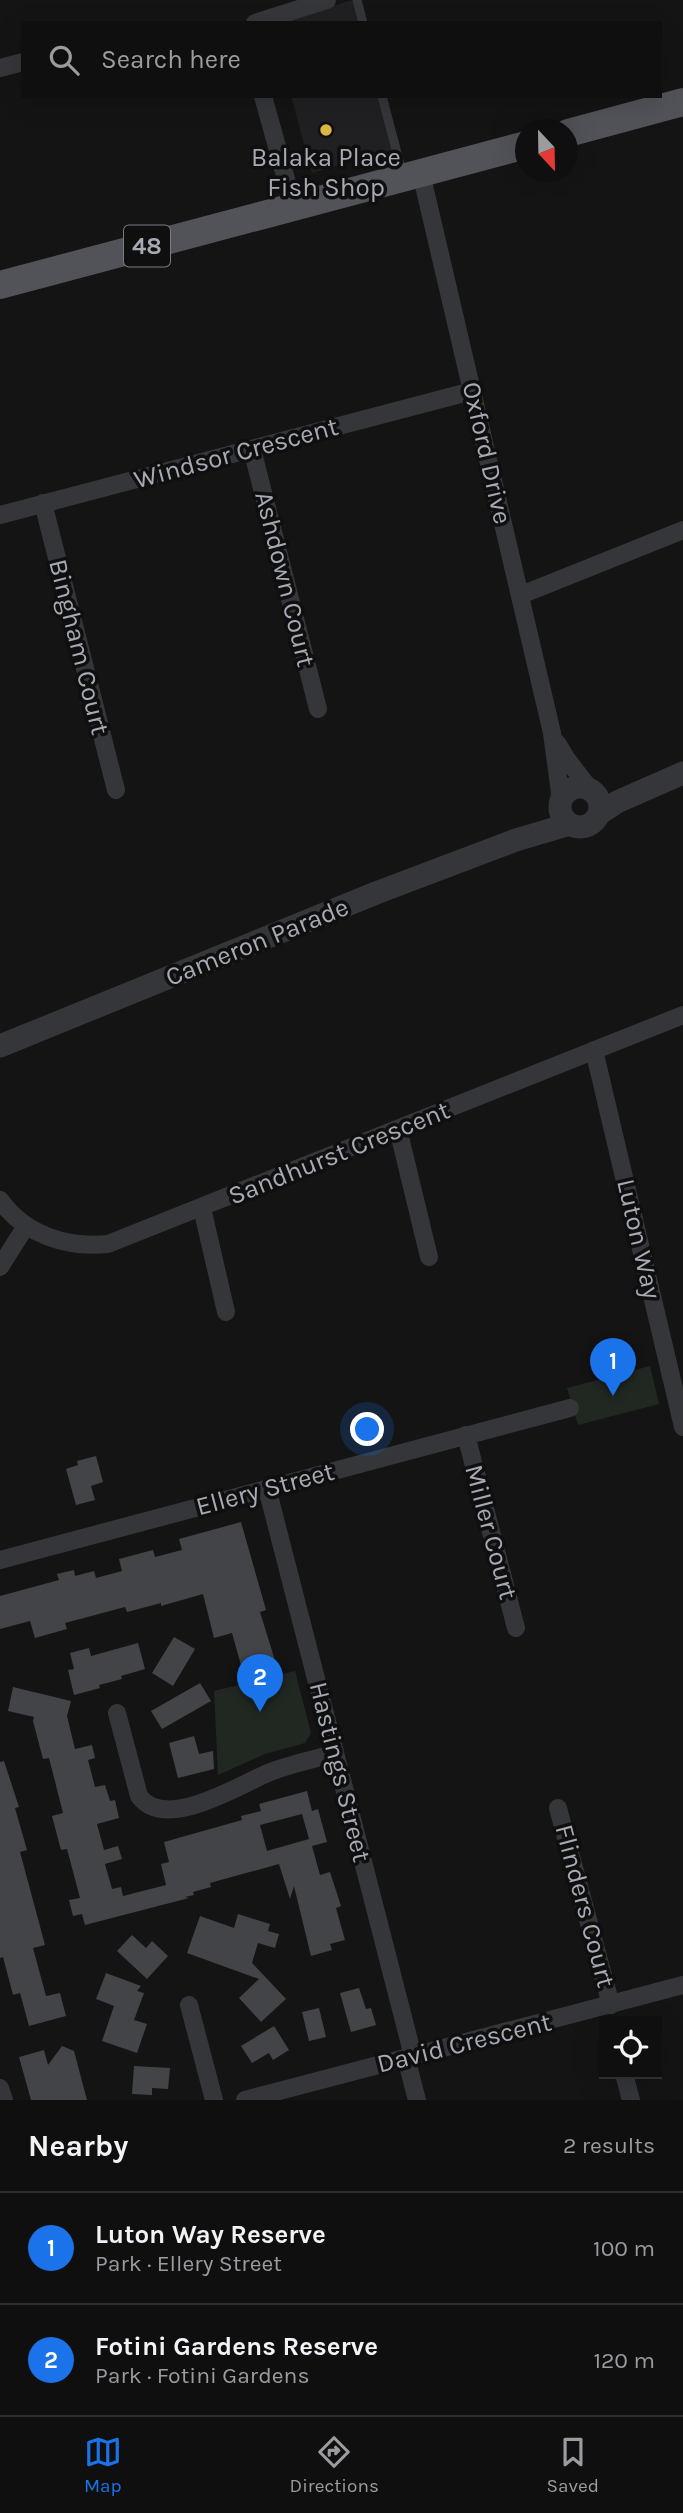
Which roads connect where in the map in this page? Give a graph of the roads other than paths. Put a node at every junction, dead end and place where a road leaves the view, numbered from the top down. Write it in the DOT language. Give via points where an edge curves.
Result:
graph roads {
  1 [pos="327,0"];
  2 [pos="357,0"];
  3 [pos="261,21"];
  4 [pos="362,21"];
  5 [pos="21,63"];
  6 [pos="0,68"];
  7 [pos="264,98"];
  8 [pos="383,98"];
  9 [pos="683,102"];
  10 [pos="578,130"];
  11 [pos="515,148"];
  12 [pos="412,175"];
  13 [pos="294,208"];
  14 [pos="0,285"];
  15 [pos="472,391"];
  16 [pos="252,449"];
  17 [pos="43,503"];
  18 [pos="0,515"];
  19 [pos="683,530"];
  20 [pos="521,595"];
  21 [pos="318,709"];
  22 [pos="552,733"];
  23 [pos="683,773"];
  24 [pos="116,790"];
  25 [pos="594,798"];
  26 [pos="564,810"];
  27 [pos="683,1015"];
  28 [pos="0,1046"];
  29 [pos="594,1050"];
  30 [pos="398,1129"];
  31 [pos="0,1200"];
  32 [pos="202,1208"];
  33 [pos="26,1226"];
  34 [pos="429,1257"];
  35 [pos="0,1267"];
  36 [pos="226,1312"];
  37 [pos="677,1375"];
  38 [pos="570,1408"];
  39 [pos="683,1427"];
  40 [pos="467,1435"];
  41 [pos="267,1488"];
  42 [pos="0,1560"];
  43 [pos="516,1628"];
  44 [pos="117,1713"];
  45 [pos="335,1754"];
  46 [pos="558,1808"];
  47 [pos="683,1985"];
  48 [pos="189,2005"];
  49 [pos="609,2011"];
  50 [pos="410,2057"];
  51 [pos="625,2079"];
  52 [pos="214,2100"];
  53 [pos="245,2100"];
  54 [pos="417,2100"];
  55 [pos="631,2100"];
  1 -- 3 [label="street"];
  2 -- 4 [label="lane"];
  5 -- 6 [label="street"];
  7 -- 13 [label="street"];
  8 -- 12 [label="lane"];
  9 -- 10 [label="main road"];
  11 -- 12 [label="main road, 48"];
  12 -- 13 [label="main road, 48"];
  12 -- 15 [label="street, Oxford Drive"];
  13 -- 14 [label="main road, 48"];
  15 -- 16 [label="street, Windsor Crescent"];
  15 -- 20 [label="street, Oxford Drive"];
  16 -- 17 [label="street, Windsor Crescent"];
  16 -- 21 [label="street, Ashdown Court"];
  17 -- 18 [label="street, Windsor Crescent"];
  17 -- 24 [label="street, Bingham Court"];
  19 -- 20 [label="street"];
  20 -- 22 [label="street, Oxford Drive"];
  22 -- 25 [label="street, Oxford Drive"];
  22 -- 26 [label="street, Oxford Drive"];
  23 -- 25 [label="street" via="617,802"];
  25 -- 26 [label="street" via="576,787 569,790"];
  25 -- 26 [label="street" via="587,826"];
  26 -- 28 [label="street, Cameron Parade" via="516,840"];
  27 -- 29 [label="street, Sandhurst Crescent"];
  29 -- 30 [label="street, Sandhurst Crescent"];
  29 -- 37 [label="street, Luton Way"];
  30 -- 32 [label="street, Sandhurst Crescent"];
  30 -- 34 [label="street"];
  31 -- 33 [label="street, Sandhurst Crescent"];
  32 -- 33 [label="street, Sandhurst Crescent" via="108,1244 61,1242"];
  32 -- 36 [label="street"];
  33 -- 35 [label="street"];
  37 -- 39 [label="street, Luton Way"];
  38 -- 40 [label="street, Ellery Street"];
  40 -- 41 [label="street, Ellery Street"];
  40 -- 43 [label="street, Miller Court"];
  41 -- 42 [label="street, Ellery Street"];
  41 -- 45 [label="street, Hastings Street"];
  44 -- 45 [label="street" via="139,1796 162,1811 211,1799 279,1769"];
  45 -- 50 [label="street, Hastings Street"];
  46 -- 49 [label="street, Flinders Court"];
  47 -- 49 [label="street, David Crescent"];
  48 -- 52 [label="street"];
  49 -- 50 [label="street, David Crescent"];
  50 -- 53 [label="street, David Crescent"];
  50 -- 54 [label="street, Hastings Street"];
  51 -- 55 [label="street"];
}
